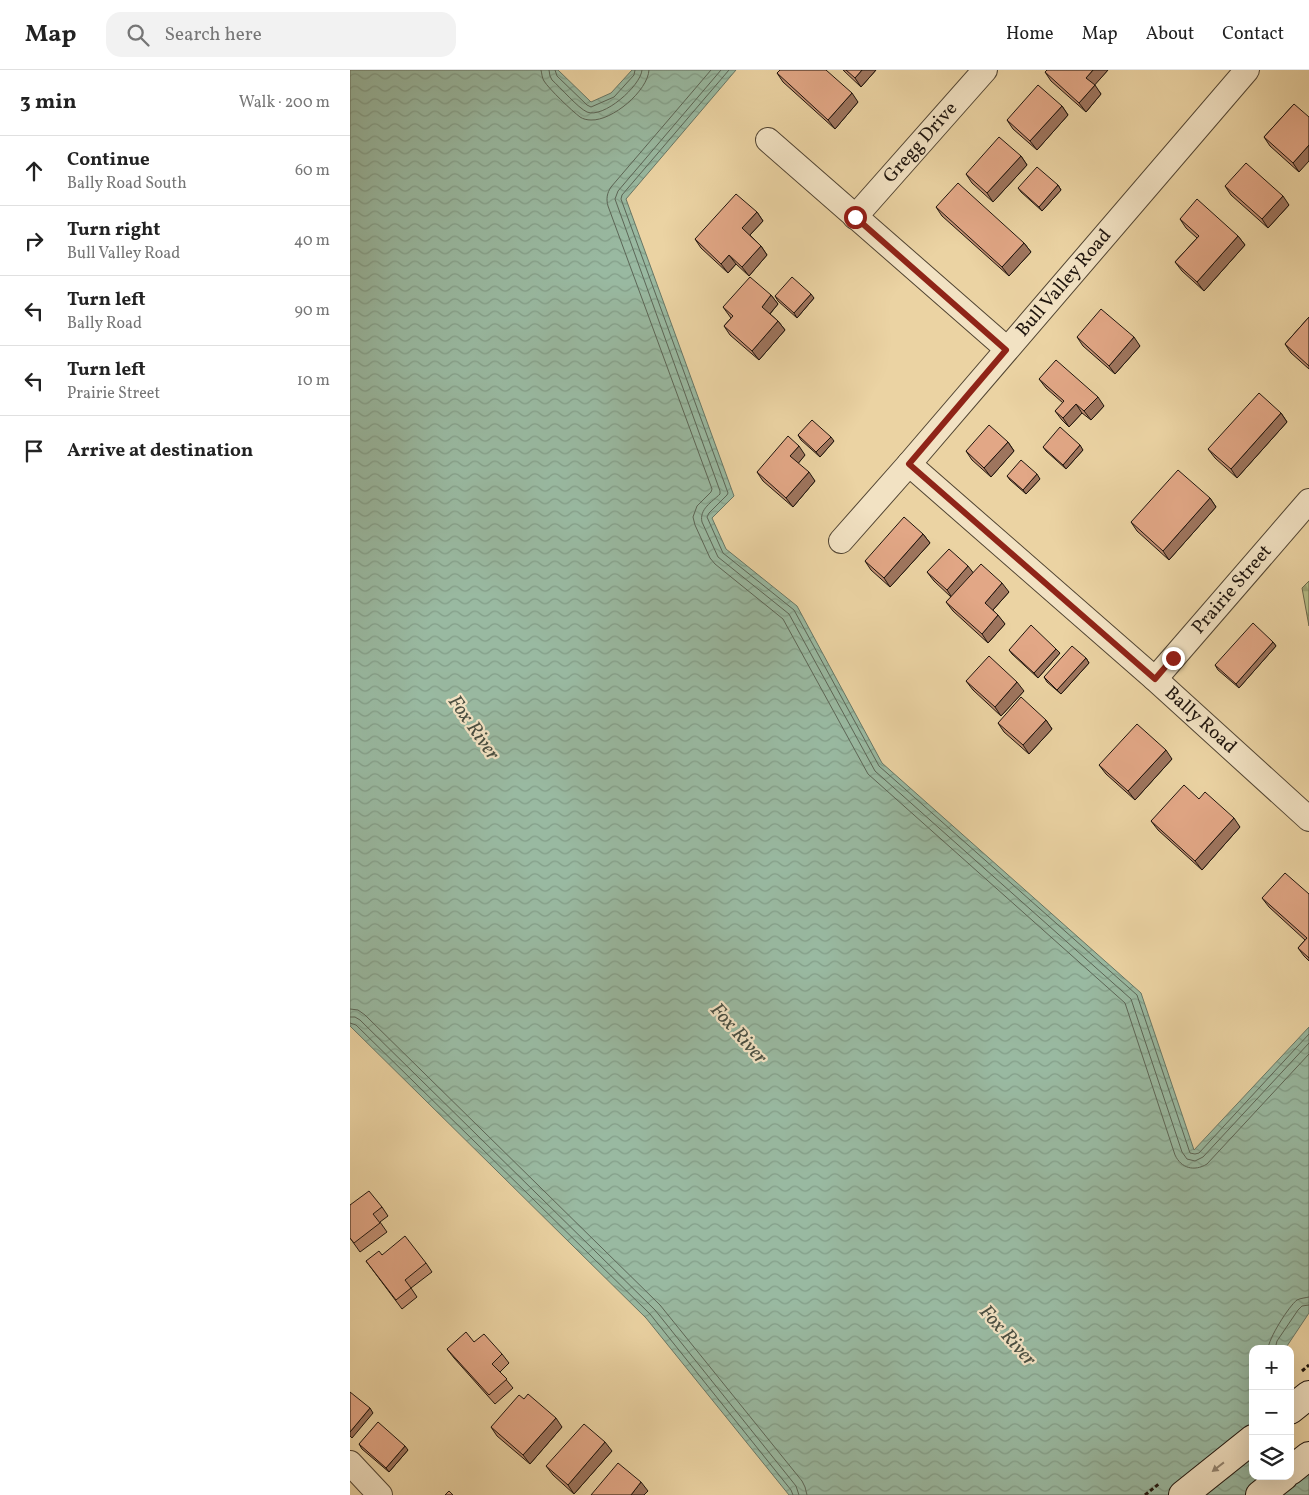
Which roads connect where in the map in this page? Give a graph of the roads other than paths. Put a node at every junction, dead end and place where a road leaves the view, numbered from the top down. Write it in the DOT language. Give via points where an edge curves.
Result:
graph roads {
  1 [pos="985,70"];
  2 [pos="1247,70"];
  3 [pos="768,140"];
  4 [pos="855,217"];
  5 [pos="1006,350"];
  6 [pos="909,464"];
  7 [pos="1309,500"];
  8 [pos="841,540"];
  9 [pos="1155,679"];
  10 [pos="1309,819"];
  11 [pos="1309,1395"];
  12 [pos="1294,1407"];
  13 [pos="1249,1442"];
  14 [pos="1309,1456"];
  15 [pos="350,1463"];
  16 [pos="1294,1468"];
  17 [pos="1279,1480"];
  18 [pos="380,1495"];
  19 [pos="1183,1495"];
  20 [pos="1260,1495"];
  1 -- 4 [label="street, Gregg Drive"];
  2 -- 5 [label="street, Bull Valley Road"];
  3 -- 4 [label="street"];
  4 -- 5 [label="street"];
  5 -- 6 [label="street, Bull Valley Road"];
  6 -- 8 [label="street, Bull Valley Road"];
  6 -- 9 [label="street, Bally Road"];
  7 -- 9 [label="street, Prairie Street"];
  9 -- 10 [label="street, Bally Road"];
  11 -- 12 [label="street"];
  13 -- 19 [label="street, one-way"];
  14 -- 16 [label="street"];
  15 -- 18 [label="street"];
  17 -- 20 [label="street"];
}
